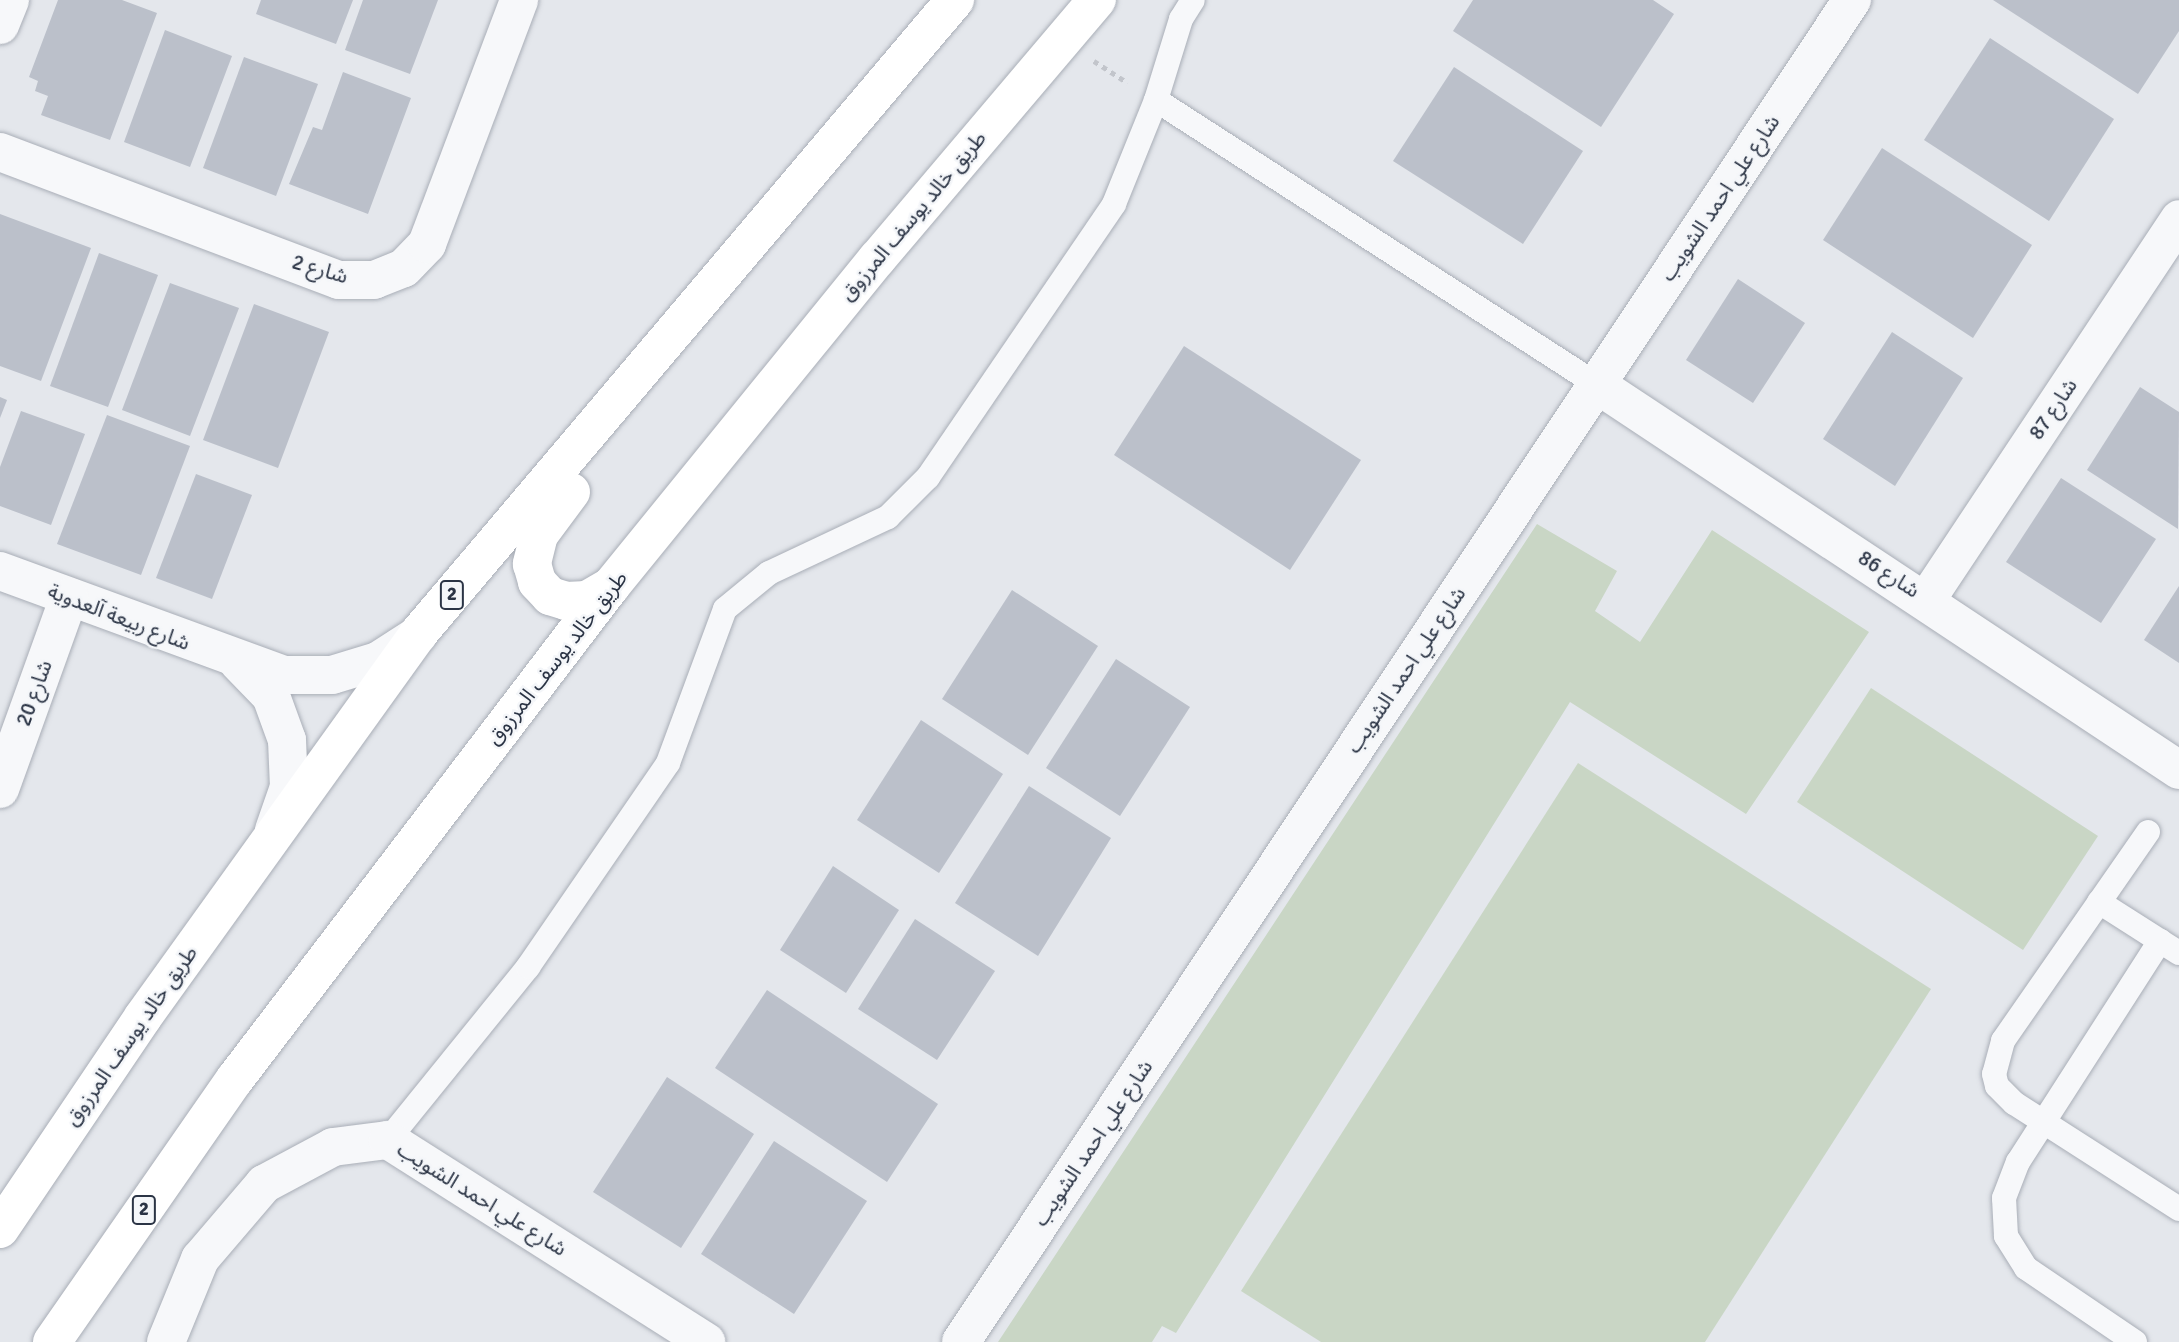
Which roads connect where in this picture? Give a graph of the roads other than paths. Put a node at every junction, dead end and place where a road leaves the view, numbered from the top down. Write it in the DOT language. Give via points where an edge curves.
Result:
graph roads {
  1 [pos="10,0"];
  2 [pos="519,0"];
  3 [pos="955,0"];
  4 [pos="1097,0"];
  5 [pos="1193,0"];
  6 [pos="1852,0"];
  7 [pos="0,25"];
  8 [pos="1156,100"];
  9 [pos="846,128"];
  10 [pos="0,152"];
  11 [pos="2179,219"];
  12 [pos="1596,383"];
  13 [pos="0,571"];
  14 [pos="611,586"];
  15 [pos="69,597"];
  16 [pos="1927,599"];
  17 [pos="418,635"];
  18 [pos="239,662"];
  19 [pos="2179,770"];
  20 [pos="0,789"];
  21 [pos="274,832"];
  22 [pos="2148,832"];
  23 [pos="2099,902"];
  24 [pos="2169,947"];
  25 [pos="2043,1122"];
  26 [pos="388,1140"];
  27 [pos="2178,1206"];
  28 [pos="0,1229"];
  29 [pos="52,1342"];
  30 [pos="166,1342"];
  31 [pos="706,1342"];
  32 [pos="961,1342"];
  33 [pos="2135,1342"];
  1 -- 7 [label="street"];
  2 -- 10 [label="street, شارع 2" via="427,244 404,268 374,280 339,280"];
  3 -- 9 [label="main road, طريق خالد يوسف المرزوق / 2"];
  4 -- 14 [label="main road, طريق خالد يوسف المرزوق / 2"];
  5 -- 8 [label="lane" via="1181,19"];
  6 -- 12 [label="street, شارع علي احمد الشويب"];
  8 -- 12 [label="lane"];
  8 -- 26 [label="lane" via="1114,204 928,477 888,517 769,573 725,609 668,764 528,967"];
  9 -- 14 [label="main road" via="740,289 539,535 532,564 537,582 550,596 587,600"];
  9 -- 17 [label="main road, طريق خالد يوسف المرزوق / 2"];
  11 -- 16 [label="street, شارع 87"];
  12 -- 16 [label="street, شارع 86"];
  12 -- 32 [label="street, شارع علي احمد الشويب"];
  13 -- 15 [label="street, شارع ربيعة آلعدوية"];
  14 -- 29 [label="main road, طريق خالد يوسف المرزوق / 2" via="235,1079"];
  15 -- 18 [label="street, شارع ربيعة آلعدوية"];
  15 -- 20 [label="street, شارع 20"];
  16 -- 19 [label="street, شارع 86"];
  17 -- 18 [label="street, شارع ربيعة آلعدوية" via="378,661 332,675 284,675"];
  17 -- 21 [label="main road, طريق خالد يوسف المرزوق / 2"];
  18 -- 21 [label="street, شارع ربيعة آلعدوية" via="271,696 288,740 289,787"];
  21 -- 28 [label="main road, طريق خالد يوسف المرزوق / 2"];
  22 -- 23 [label="lane"];
  23 -- 24 [label="lane"];
  23 -- 25 [label="lane" via="1993,1062 1997,1086 2005,1096"];
  24 -- 25 [label="lane"];
  25 -- 27 [label="lane"];
  25 -- 33 [label="lane" via="2009,1179 2003,1207 2006,1236 2026,1268"];
  26 -- 30 [label="street, شارع علي احمد الشويب" via="333,1147 264,1184 200,1259"];
  26 -- 31 [label="street, شارع علي احمد الشويب"];
}
